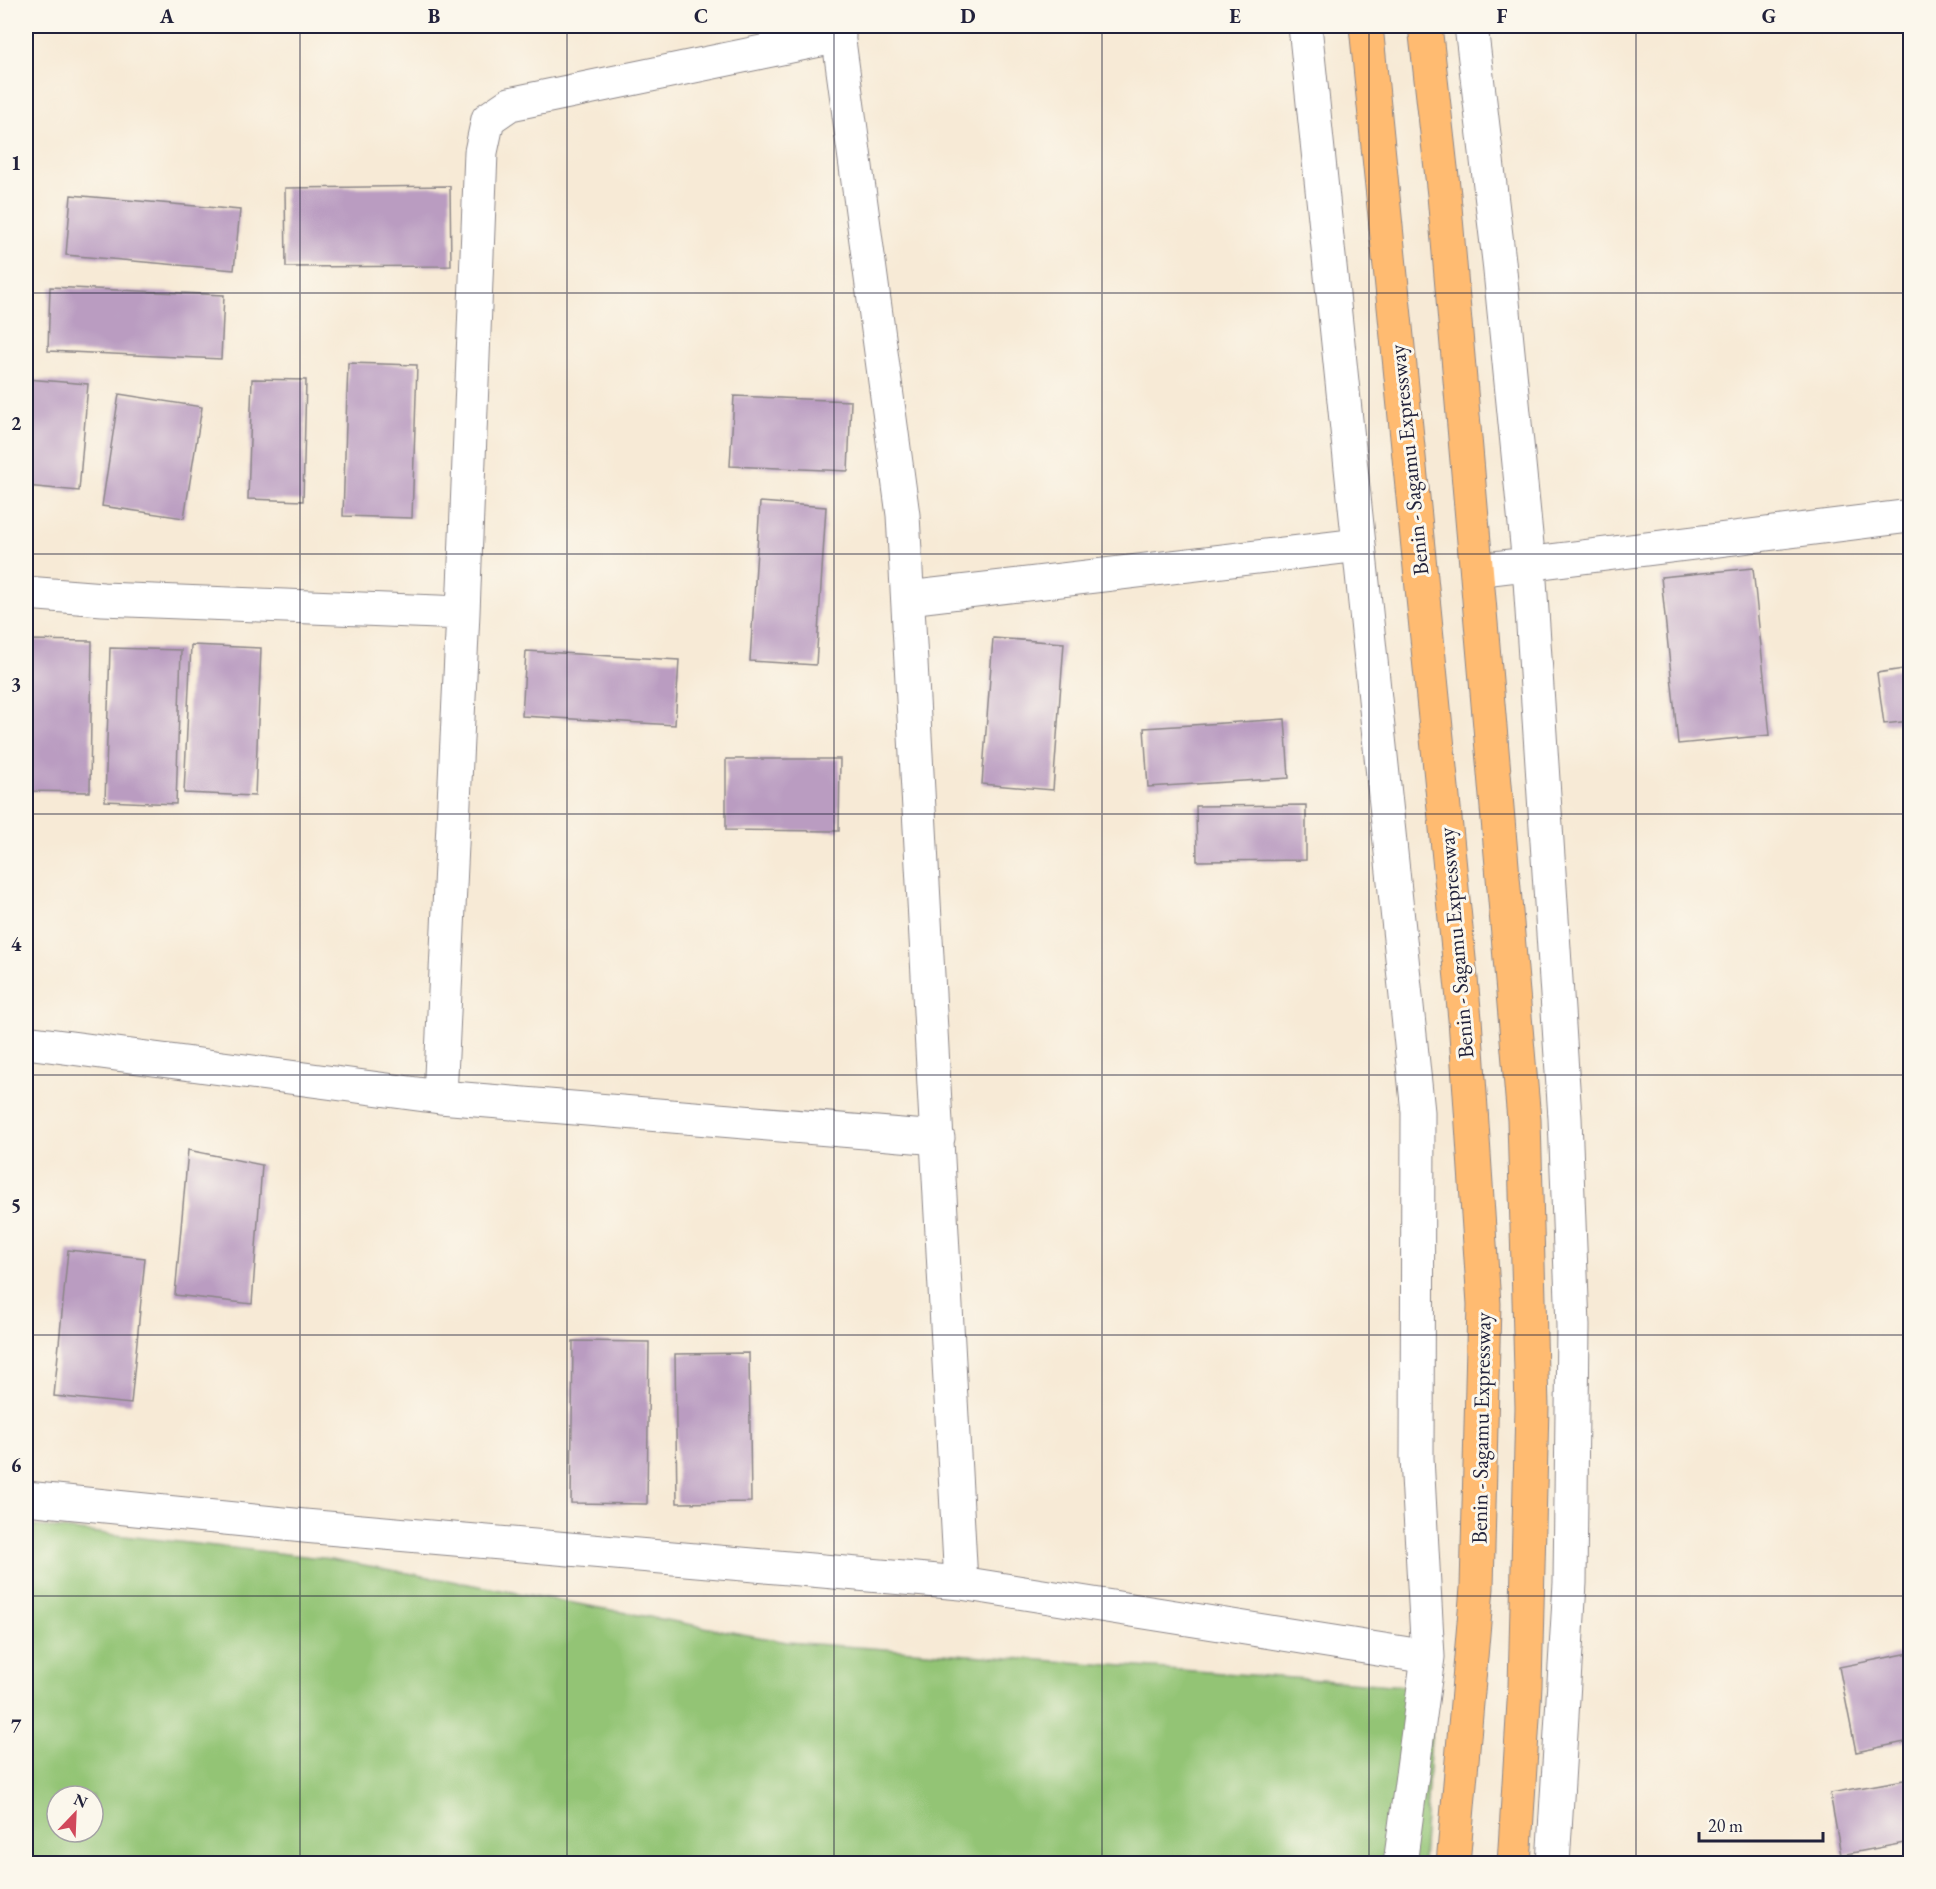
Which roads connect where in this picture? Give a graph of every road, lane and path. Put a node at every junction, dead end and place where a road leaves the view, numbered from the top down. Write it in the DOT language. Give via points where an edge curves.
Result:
graph roads {
  1 [pos="1305,26"];
  2 [pos="1366,26"];
  3 [pos="1425,26"];
  4 [pos="1471,26"];
  5 [pos="838,31"];
  6 [pos="1911,516"];
  7 [pos="1359,545"];
  8 [pos="1529,565"];
  9 [pos="1477,570"];
  10 [pos="26,593"];
  11 [pos="908,597"];
  12 [pos="463,613"];
  13 [pos="1465,1019"];
  14 [pos="1515,1019"];
  15 [pos="26,1042"];
  16 [pos="440,1097"];
  17 [pos="938,1138"];
  18 [pos="26,1498"];
  19 [pos="961,1583"];
  20 [pos="1428,1657"];
  21 [pos="1400,1863"];
  22 [pos="1453,1863"];
  23 [pos="1514,1863"];
  24 [pos="1553,1863"];
  1 -- 7 [label="street"];
  2 -- 13 [label="highway, Benin - Sagamu Expressway"];
  3 -- 9 [label="highway"];
  4 -- 8 [label="street"];
  5 -- 11 [label="street" via="903,515"];
  5 -- 12 [label="street" via="510,104 488,119 481,152"];
  6 -- 8 [label="street"];
  7 -- 11 [label="street"];
  7 -- 20 [label="street" via="1418,1112 1417,1458"];
  8 -- 9 [label="street"];
  8 -- 24 [label="street" via="1565,1118 1573,1326 1570,1583"];
  9 -- 14 [label="highway"];
  10 -- 12 [label="street"];
  11 -- 17 [label="street"];
  12 -- 16 [label="street"];
  13 -- 14 [label="highway"];
  13 -- 22 [label="highway, Benin - Sagamu Expressway" via="1484,1316 1477,1588"];
  14 -- 23 [label="highway" via="1524,1120 1532,1407 1525,1686"];
  15 -- 16 [label="street"];
  16 -- 17 [label="street"];
  17 -- 19 [label="street"];
  18 -- 19 [label="street"];
  19 -- 20 [label="street"];
  20 -- 21 [label="street"];
}
